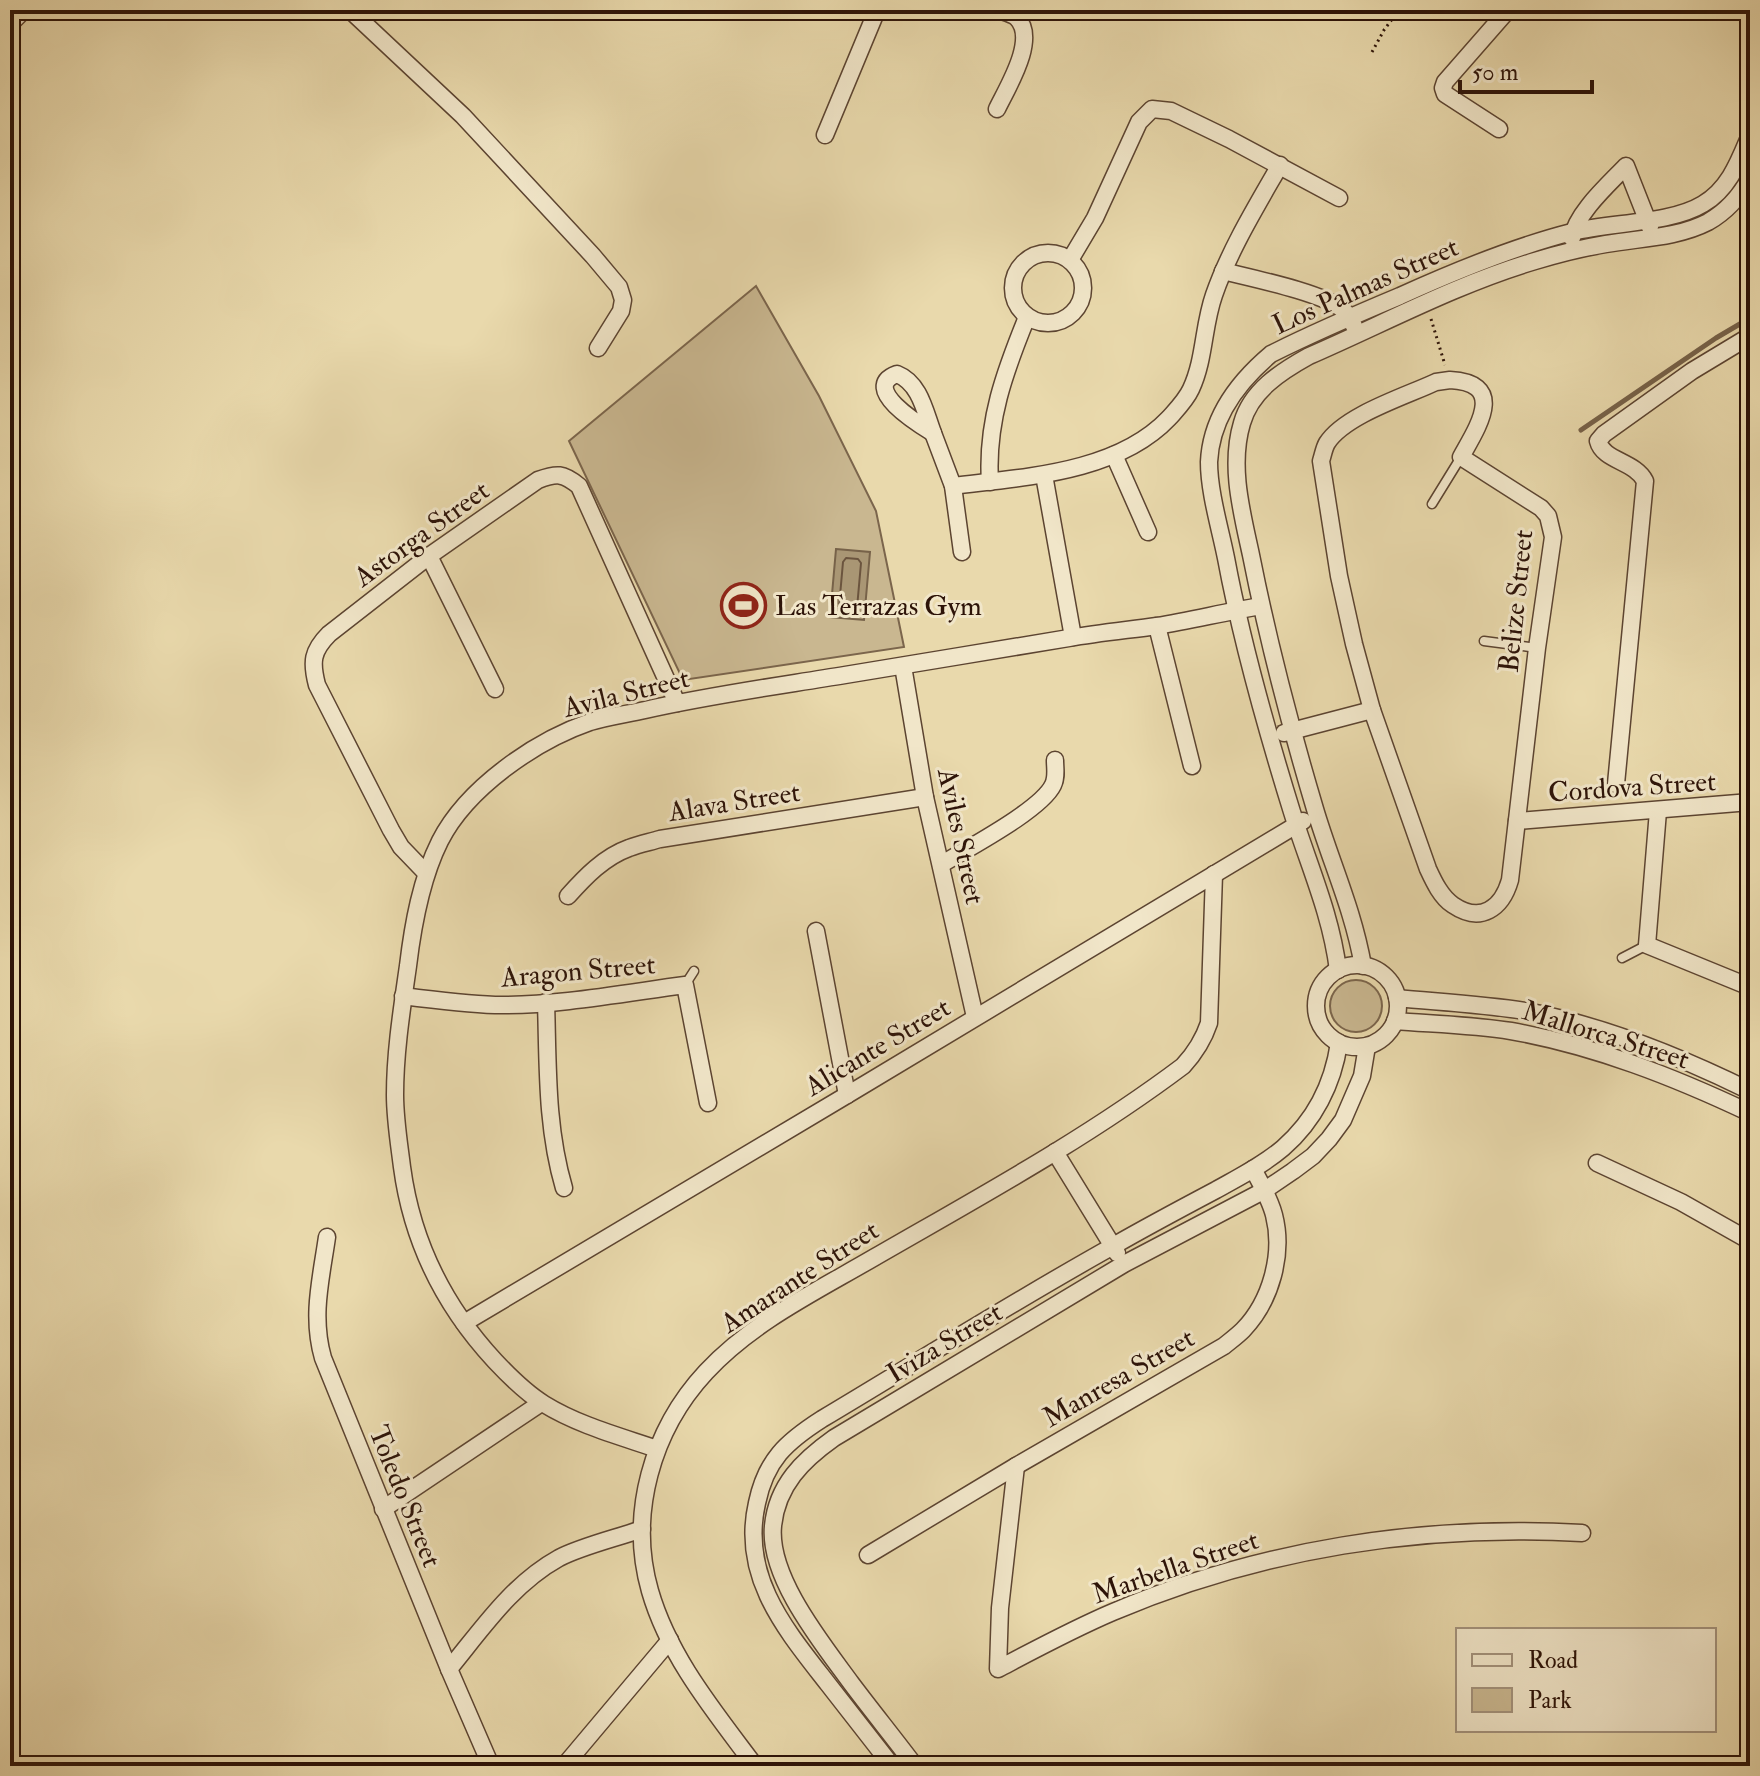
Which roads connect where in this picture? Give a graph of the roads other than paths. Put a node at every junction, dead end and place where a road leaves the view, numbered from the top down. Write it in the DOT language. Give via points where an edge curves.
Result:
graph roads {
  1 [pos="24,10"];
  2 [pos="350,10"];
  3 [pos="877,10"];
  4 [pos="999,10"];
  5 [pos="1508,10"];
  6 [pos="10,24"];
  7 [pos="997,109"];
  8 [pos="1499,129"];
  9 [pos="825,135"];
  10 [pos="1748,144"];
  11 [pos="1280,165"];
  12 [pos="1750,178"];
  13 [pos="1339,198"];
  14 [pos="1647,220"];
  15 [pos="1572,232"];
  16 [pos="1653,237"];
  17 [pos="1570,251"];
  18 [pos="1070,260"];
  19 [pos="1223,271"];
  20 [pos="1027,317"];
  21 [pos="1350,317"];
  22 [pos="1358,335"];
  23 [pos="1750,336"];
  24 [pos="598,348"];
  25 [pos="933,433"];
  26 [pos="1114,455"];
  27 [pos="1461,457"];
  28 [pos="1044,475"];
  29 [pos="990,482"];
  30 [pos="953,486"];
  31 [pos="1432,504"];
  32 [pos="1148,532"];
  33 [pos="962,552"];
  34 [pos="429,556"];
  35 [pos="1261,606"];
  36 [pos="1236,610"];
  37 [pos="1157,626"];
  38 [pos="1073,637"];
  39 [pos="1484,641"];
  40 [pos="1537,648"];
  41 [pos="903,666"];
  42 [pos="495,689"];
  43 [pos="677,703"];
  44 [pos="1372,710"];
  45 [pos="1292,731"];
  46 [pos="1269,738"];
  47 [pos="1055,760"];
  48 [pos="1192,766"];
  49 [pos="1616,784"];
  50 [pos="925,797"];
  51 [pos="1750,802"];
  52 [pos="1658,811"];
  53 [pos="1316,813"];
  54 [pos="1517,821"];
  55 [pos="1296,825"];
  56 [pos="942,864"];
  57 [pos="426,873"];
  58 [pos="1214,874"];
  59 [pos="568,896"];
  60 [pos="816,931"];
  61 [pos="1647,945"];
  62 [pos="1622,958"];
  63 [pos="1363,966"];
  64 [pos="1338,970"];
  65 [pos="1750,987"];
  66 [pos="403,996"];
  67 [pos="1397,998"];
  68 [pos="546,1002"];
  69 [pos="975,1017"];
  70 [pos="1395,1021"];
  71 [pos="1339,1043"];
  72 [pos="1367,1046"];
  73 [pos="1750,1091"];
  74 [pos="847,1095"];
  75 [pos="708,1103"];
  76 [pos="1750,1113"];
  77 [pos="1055,1152"];
  78 [pos="1597,1163"];
  79 [pos="1253,1169"];
  80 [pos="564,1188"];
  81 [pos="1265,1190"];
  82 [pos="327,1237"];
  83 [pos="1750,1241"];
  84 [pos="1113,1246"];
  85 [pos="1124,1264"];
  86 [pos="464,1323"];
  87 [pos="541,1403"];
  88 [pos="657,1449"];
  89 [pos="1016,1466"];
  90 [pos="383,1509"];
  91 [pos="642,1529"];
  92 [pos="1582,1533"];
  93 [pos="868,1555"];
  94 [pos="670,1640"];
  95 [pos="449,1669"];
  96 [pos="752,1765"];
  97 [pos="491,1766"];
  98 [pos="564,1766"];
  99 [pos="892,1766"];
  100 [pos="915,1766"];
  1 -- 6 [label="street"];
  2 -- 24 [label="street" via="463,116 619,287 621,311"];
  3 -- 9 [label="street"];
  4 -- 7 [label="street" via="1016,17 1023,29 1023,52"];
  5 -- 8 [label="street" via="1443,88"];
  10 -- 14 [label="street, Los Palmas Street" via="1713,198 1689,211"];
  11 -- 13 [label="street"];
  11 -- 18 [label="street" via="1171,111 1152,109 1139,122"];
  11 -- 19 [label="street"];
  12 -- 16 [label="street, Los Palmas Street" via="1736,199 1709,221"];
  14 -- 15 [label="street, Los Palmas Street"];
  14 -- 15 [label="street" via="1626,166"];
  14 -- 16 [label="street"];
  15 -- 17 [label="street"];
  15 -- 21 [label="street, Los Palmas Street" via="1466,267"];
  16 -- 17 [label="street, Los Palmas Street"];
  17 -- 22 [label="street, Los Palmas Street" via="1501,272"];
  18 -- 20 [label="street" via="1084,289 1077,310 1047,324"];
  18 -- 20 [label="street" via="1047,253 1024,262 1013,284"];
  19 -- 21 [label="street" via="1330,302"];
  19 -- 26 [label="street" via="1189,393 1159,428"];
  20 -- 29 [label="street" via="997,403 988,456"];
  21 -- 22 [label="street"];
  21 -- 36 [label="street, Los Palmas Street" via="1271,354 1235,389 1222,412 1209,462"];
  22 -- 35 [label="street, Los Palmas Street" via="1286,369 1253,399 1243,420 1237,478"];
  23 -- 49 [label="street" via="1682,378 1598,441 1602,451 1636,469 1645,481"];
  25 -- 30 [label="street"];
  26 -- 28 [label="street"];
  26 -- 32 [label="street"];
  27 -- 31 [label="lane"];
  27 -- 40 [label="street, Belize Street" via="1541,508 1552,526"];
  27 -- 44 [label="street, Belize Street" via="1485,405 1471,384 1450,380 1359,416 1326,445 1321,461 1339,576"];
  28 -- 29 [label="street"];
  28 -- 38 [label="street"];
  29 -- 30 [label="street"];
  30 -- 33 [label="street"];
  34 -- 42 [label="street"];
  34 -- 43 [label="street, Astorga Street" via="538,480 554,474 569,478 579,486"];
  34 -- 57 [label="street, Astorga Street" via="319,643 313,669 391,830"];
  35 -- 36 [label="street, Avila Street"];
  35 -- 45 [label="street, Los Palmas Street"];
  36 -- 37 [label="street, Avila Street"];
  36 -- 46 [label="street, Los Palmas Street"];
  37 -- 38 [label="street, Avila Street"];
  37 -- 48 [label="street"];
  38 -- 41 [label="street, Avila Street"];
  39 -- 40 [label="lane"];
  40 -- 54 [label="street, Belize Street"];
  41 -- 43 [label="street, Avila Street"];
  41 -- 50 [label="street, Aviles Street"];
  43 -- 57 [label="street, Avila Street" via="590,722 543,743 487,784 453,819"];
  44 -- 45 [label="street"];
  44 -- 54 [label="street, Belize Street" via="1428,869 1453,906 1478,913 1500,903 1510,880"];
  45 -- 46 [label="street"];
  45 -- 53 [label="street, Los Palmas Street"];
  46 -- 55 [label="street, Los Palmas Street"];
  47 -- 56 [label="street" via="1056,777 1048,793"];
  50 -- 56 [label="street, Aviles Street"];
  50 -- 59 [label="street, Alava Street" via="660,839 609,858"];
  51 -- 52 [label="street, Cordova Street"];
  52 -- 54 [label="street, Cordova Street"];
  52 -- 61 [label="street"];
  53 -- 55 [label="street, Alicante Street"];
  53 -- 63 [label="street, Los Palmas Street" via="1349,903"];
  55 -- 58 [label="street, Alicante Street"];
  55 -- 64 [label="street, Los Palmas Street" via="1327,911"];
  56 -- 69 [label="street, Aviles Street"];
  57 -- 66 [label="street, Avila Street"];
  58 -- 69 [label="street, Alicante Street"];
  58 -- 77 [label="street, Amarante Street" via="1209,1023 1204,1039 1183,1066"];
  60 -- 74 [label="street"];
  61 -- 62 [label="lane"];
  61 -- 65 [label="street"];
  63 -- 64 [label="street"];
  63 -- 67 [label="street" via="1381,973"];
  64 -- 71 [label="street" via="1320,988 1316,1001 1321,1026"];
  66 -- 68 [label="street, Aragon Street" via="498,1005"];
  66 -- 86 [label="street, Avila Street" via="395,1094 404,1183 426,1257"];
  67 -- 70 [label="street"];
  67 -- 73 [label="street, Mallorca Street" via="1558,1018 1624,1038"];
  68 -- 75 [label="street, Aragon Street" via="690,978"];
  68 -- 80 [label="street" via="549,1114"];
  69 -- 74 [label="street, Alicante Street"];
  70 -- 72 [label="street"];
  70 -- 76 [label="street, Mallorca Street" via="1508,1031 1571,1045 1682,1081"];
  71 -- 72 [label="street"];
  71 -- 79 [label="street, Iviza Street" via="1336,1067 1313,1114 1282,1150"];
  72 -- 81 [label="street, Iviza Street" via="1362,1076 1343,1120 1313,1156"];
  74 -- 86 [label="street, Alicante Street"];
  77 -- 84 [label="street"];
  77 -- 88 [label="street, Amarante Street" via="741,1341 687,1396"];
  78 -- 83 [label="street"];
  79 -- 81 [label="street, Manresa Street"];
  79 -- 84 [label="street, Iviza Street"];
  81 -- 85 [label="street, Iviza Street"];
  81 -- 89 [label="street, Manresa Street" via="1278,1236 1276,1259 1261,1307 1243,1330"];
  82 -- 90 [label="street, Toledo Street" via="318,1340"];
  84 -- 85 [label="street"];
  84 -- 99 [label="street, Iviza Street" via="797,1435 772,1463 761,1486 753,1555 772,1604"];
  85 -- 100 [label="street, Iviza Street" via="834,1438 799,1466 784,1488 773,1528 780,1570 817,1636"];
  86 -- 87 [label="street, Avila Street" via="509,1376"];
  87 -- 88 [label="street, Avila Street"];
  87 -- 90 [label="street"];
  88 -- 91 [label="street, Amarante Street"];
  89 -- 92 [label="street, Marbella Street" via="998,1669 1171,1589 1292,1555 1459,1532"];
  89 -- 93 [label="street, Manresa Street"];
  90 -- 95 [label="street, Toledo Street"];
  91 -- 94 [label="street, Amarante Street" via="649,1587"];
  91 -- 95 [label="street" via="562,1557 537,1572"];
  94 -- 96 [label="street, Amarante Street"];
  94 -- 98 [label="street"];
  95 -- 97 [label="street, Toledo Street"];
}
